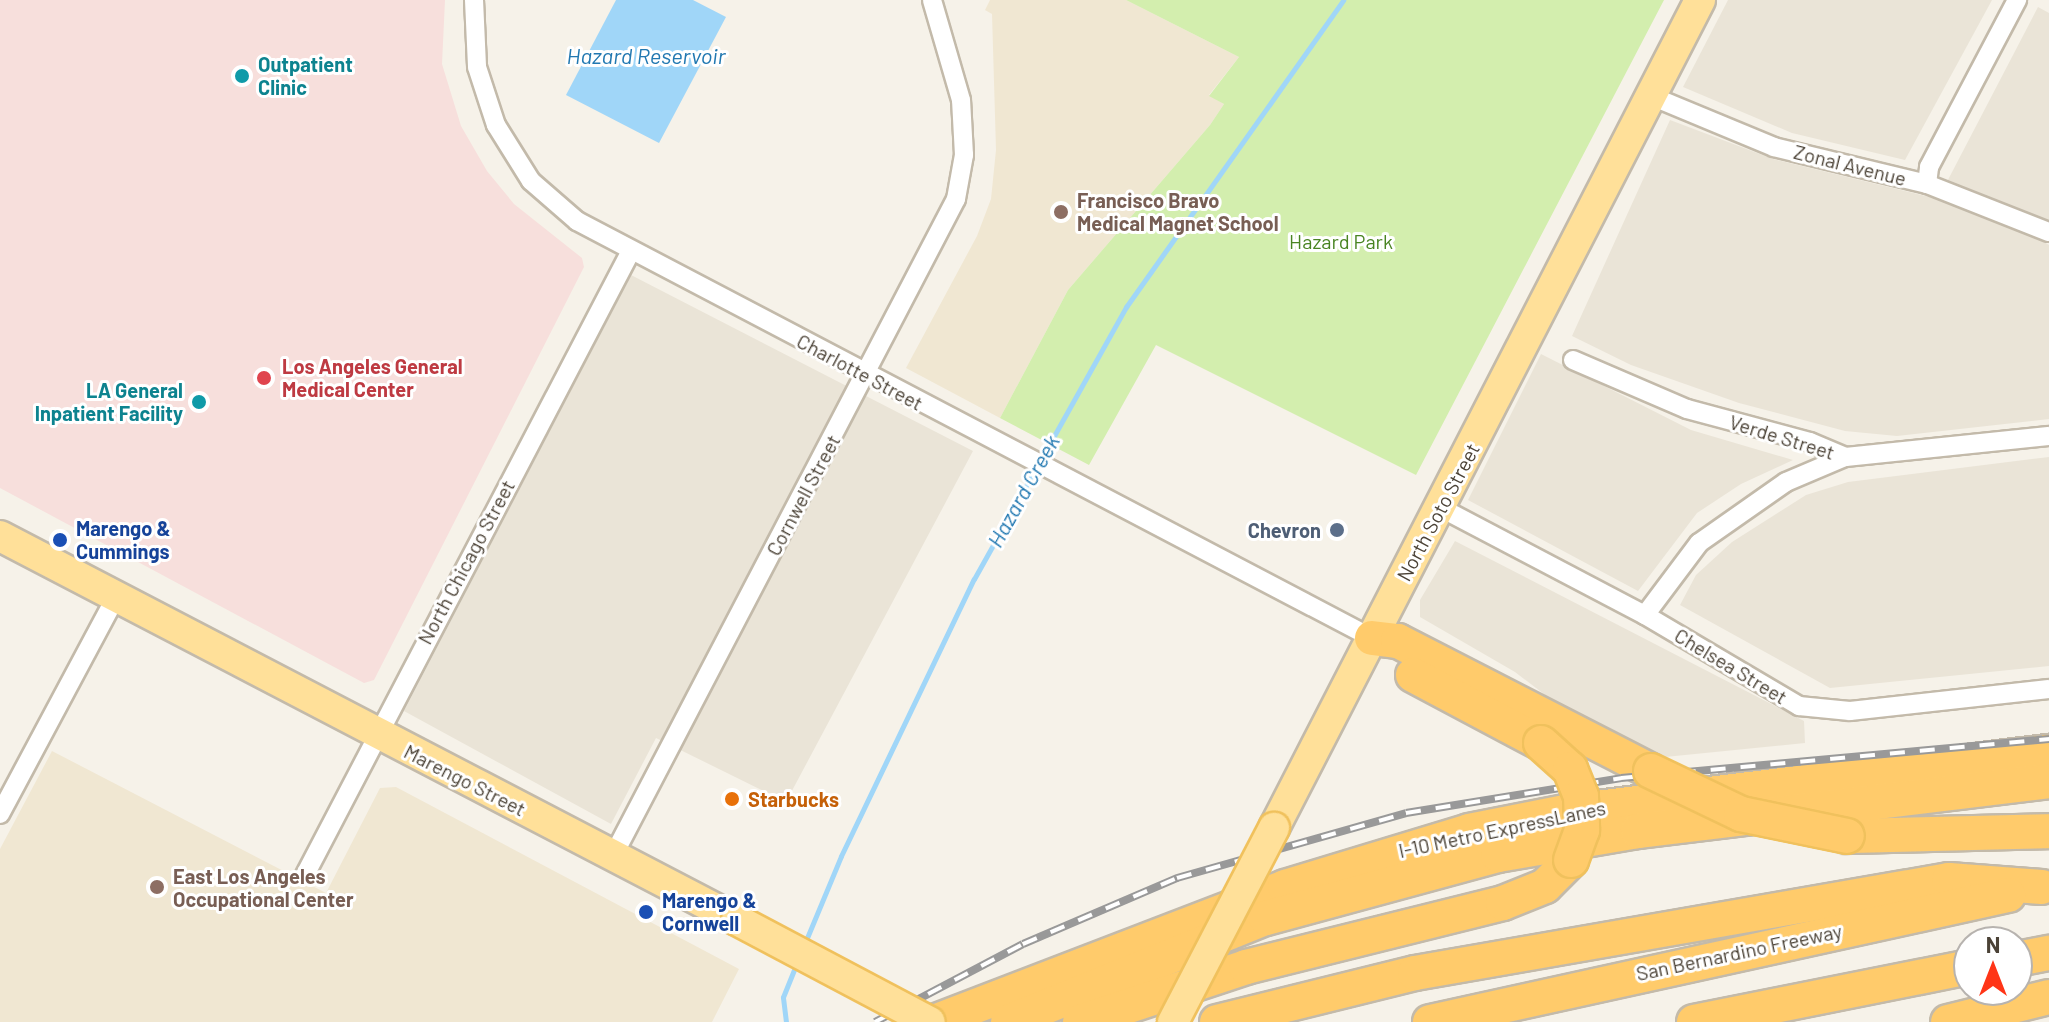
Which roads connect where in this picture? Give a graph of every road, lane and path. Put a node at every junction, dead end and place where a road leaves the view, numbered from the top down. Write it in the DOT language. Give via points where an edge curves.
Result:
graph roads {
  1 [pos="474,0"];
  2 [pos="932,0"];
  3 [pos="1700,0"];
  4 [pos="2017,0"];
  5 [pos="1651,96"];
  6 [pos="1927,184"];
  7 [pos="2049,232"];
  8 [pos="631,251"];
  9 [pos="1573,360"];
  10 [pos="866,375"];
  11 [pos="2049,436"];
  12 [pos="1845,457"];
  13 [pos="1441,508"];
  14 [pos="0,536"];
  15 [pos="116,597"];
  16 [pos="1645,615"];
  17 [pos="1372,638"];
  18 [pos="2049,689"];
  19 [pos="377,735"];
  20 [pos="1555,735"];
  21 [pos="2049,752"];
  22 [pos="2049,781"];
  23 [pos="0,814"];
  24 [pos="2049,831"];
  25 [pos="613,856"];
  26 [pos="305,875"];
  27 [pos="2046,886"];
  28 [pos="1953,970"];
  29 [pos="2049,997"];
  30 [pos="932,1022"];
  31 [pos="1008,1022"];
  32 [pos="1080,1022"];
  33 [pos="1173,1022"];
  34 [pos="1217,1022"];
  35 [pos="1430,1022"];
  36 [pos="1694,1022"];
  37 [pos="1948,1022"];
  1 -- 8 [label="street, Charlotte Street" via="477,67 512,156 551,201"];
  2 -- 10 [label="street, Cornwell Street" via="950,50 964,126 963,175 947,225"];
  3 -- 5 [label="main road, North Soto Street"];
  4 -- 6 [label="street" via="1929,167"];
  5 -- 6 [label="street, Zonal Avenue" via="1774,147"];
  5 -- 13 [label="main road, North Soto Street"];
  6 -- 7 [label="street, Zonal Avenue"];
  8 -- 10 [label="street, Charlotte Street"];
  8 -- 19 [label="street, North Chicago Street"];
  9 -- 12 [label="street, Verde Street" via="1687,409 1810,442"];
  10 -- 17 [label="street, Charlotte Street"];
  10 -- 25 [label="street, Cornwell Street"];
  11 -- 12 [label="street, Verde Street"];
  12 -- 16 [label="street" via="1786,482 1699,543"];
  13 -- 16 [label="street, Chelsea Street"];
  13 -- 17 [label="main road, North Soto Street"];
  14 -- 15 [label="main road, Marengo Street"];
  15 -- 19 [label="main road, Marengo Street"];
  15 -- 23 [label="street"];
  16 -- 18 [label="street, Chelsea Street" via="1799,706 1825,711"];
  17 -- 20 [label="highway" via="1389,662"];
  17 -- 33 [label="main road, North Soto Street, bridge"];
  19 -- 25 [label="main road, Marengo Street"];
  19 -- 26 [label="street, North Chicago Street"];
  20 -- 24 [label="highway, bridge" via="1741,814 1847,836"];
  20 -- 32 [label="highway, bridge" via="1581,796 1582,830 1571,860 1545,886 1503,903 1246,967"];
  21 -- 30 [label="highway, I-10 Metro ExpressLanes" via="1580,810 1469,831 1285,887"];
  22 -- 31 [label="highway, I-10 Metro ExpressLanes" via="1683,825 1498,855 1266,918"];
  25 -- 30 [label="main road, Marengo Street, bridge"];
  27 -- 34 [label="highway" via="1935,883 1415,973"];
  27 -- 35 [label="highway, San Bernardino Freeway"];
  28 -- 36 [label="highway"];
  29 -- 37 [label="highway"];
}
